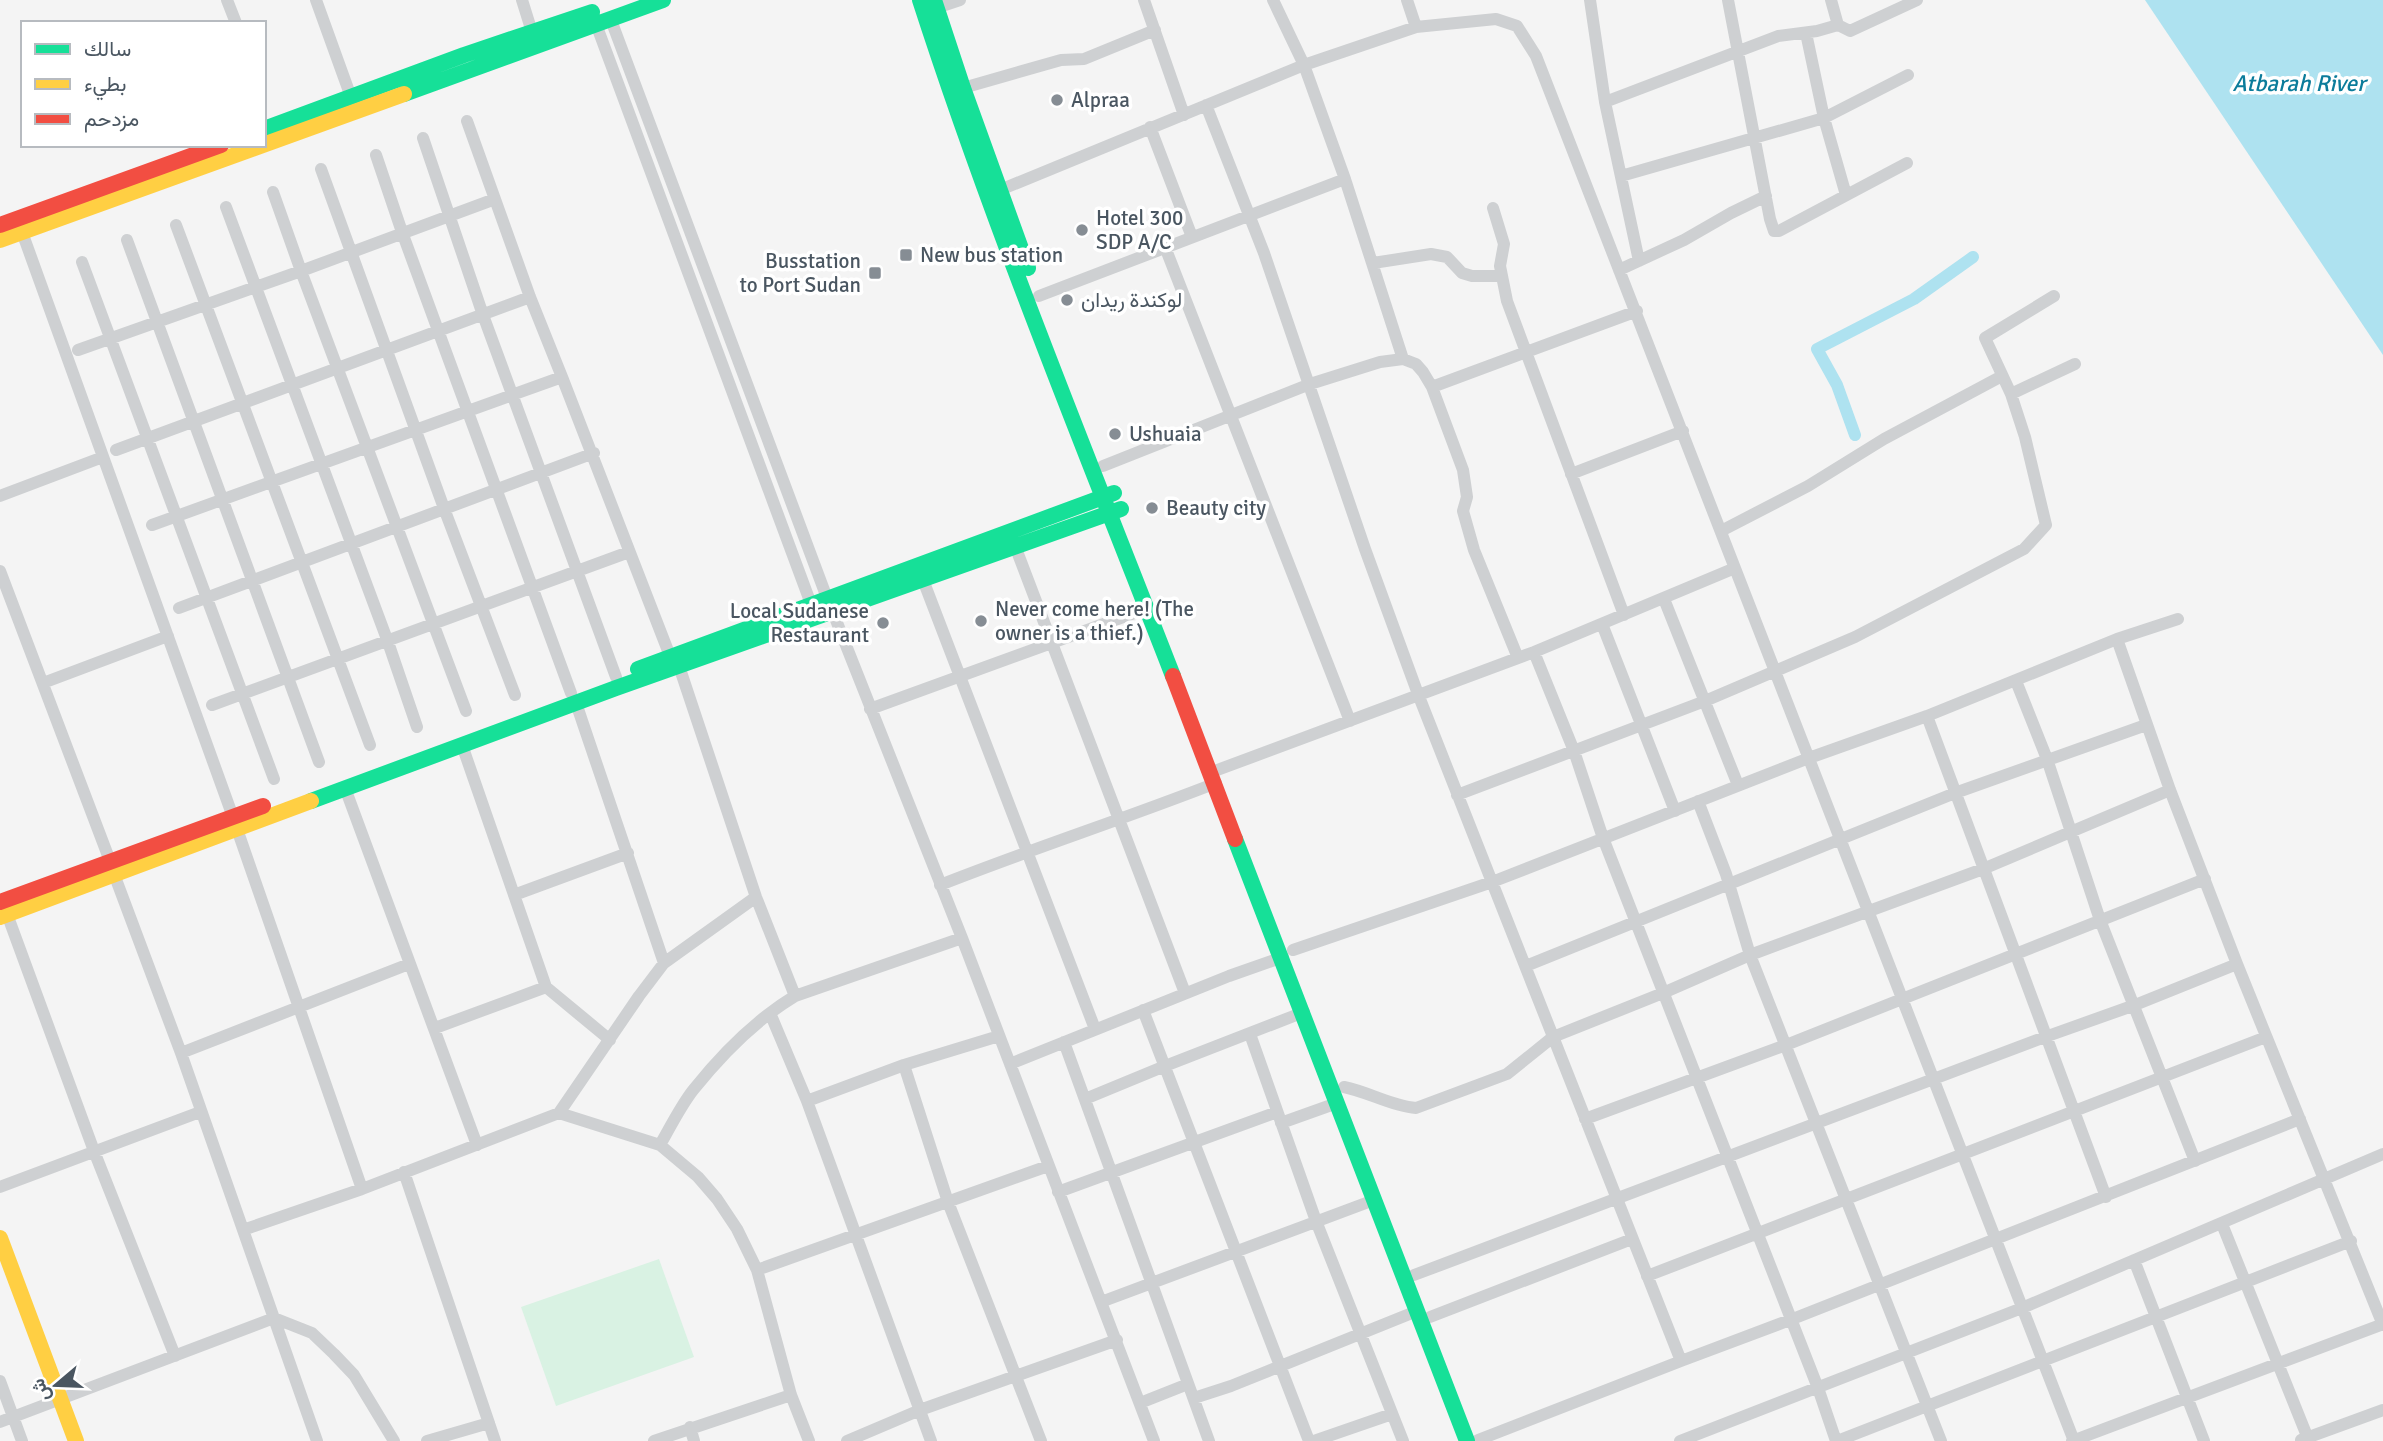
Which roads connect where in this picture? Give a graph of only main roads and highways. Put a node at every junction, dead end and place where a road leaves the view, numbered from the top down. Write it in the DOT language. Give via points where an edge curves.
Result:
graph roads {
  1 [pos="626,0"];
  2 [pos="663,0"];
  3 [pos="920,0"];
  4 [pos="935,4"];
  5 [pos="266,129"];
  6 [pos="266,136"];
  7 [pos="226,149"];
  8 [pos="0,225"];
  9 [pos="0,240"];
  10 [pos="1109,495"];
  11 [pos="1116,511"];
  12 [pos="920,572"];
  13 [pos="830,604"];
  14 [pos="674,661"];
  15 [pos="574,698"];
  16 [pos="403,760"];
  17 [pos="1217,774"];
  18 [pos="235,823"];
  19 [pos="2,911"];
  20 [pos="1288,953"];
  21 [pos="0,1238"];
  22 [pos="1423,1314"];
  23 [pos="76,1441"];
  24 [pos="1475,1441"];
  1 -- 5 [label="main road"];
  2 -- 6 [label="main road"];
  3 -- 10 [label="main road" via="985,186"];
  4 -- 10 [label="main road" via="1103,466"];
  7 -- 8 [label="main road"];
  7 -- 9 [label="main road"];
  10 -- 11 [label="main road"];
  10 -- 12 [label="main road"];
  11 -- 12 [label="main road"];
  11 -- 17 [label="main road"];
  11 -- 17 [label="main road" via="1148,608"];
  12 -- 13 [label="main road"];
  13 -- 14 [label="main road"];
  13 -- 14 [label="main road" via="811,604"];
  14 -- 15 [label="main road"];
  14 -- 15 [label="main road" via="616,677"];
  15 -- 16 [label="main road"];
  15 -- 16 [label="main road" via="462,745"];
  16 -- 18 [label="main road"];
  16 -- 18 [label="main road" via="345,788"];
  17 -- 20 [label="main road"];
  18 -- 19 [label="main road"];
  20 -- 22 [label="main road" via="1337,1103"];
  20 -- 22 [label="main road" via="1344,1087 1414,1275"];
  21 -- 23 [label="main road"];
  22 -- 24 [label="main road"];
}
